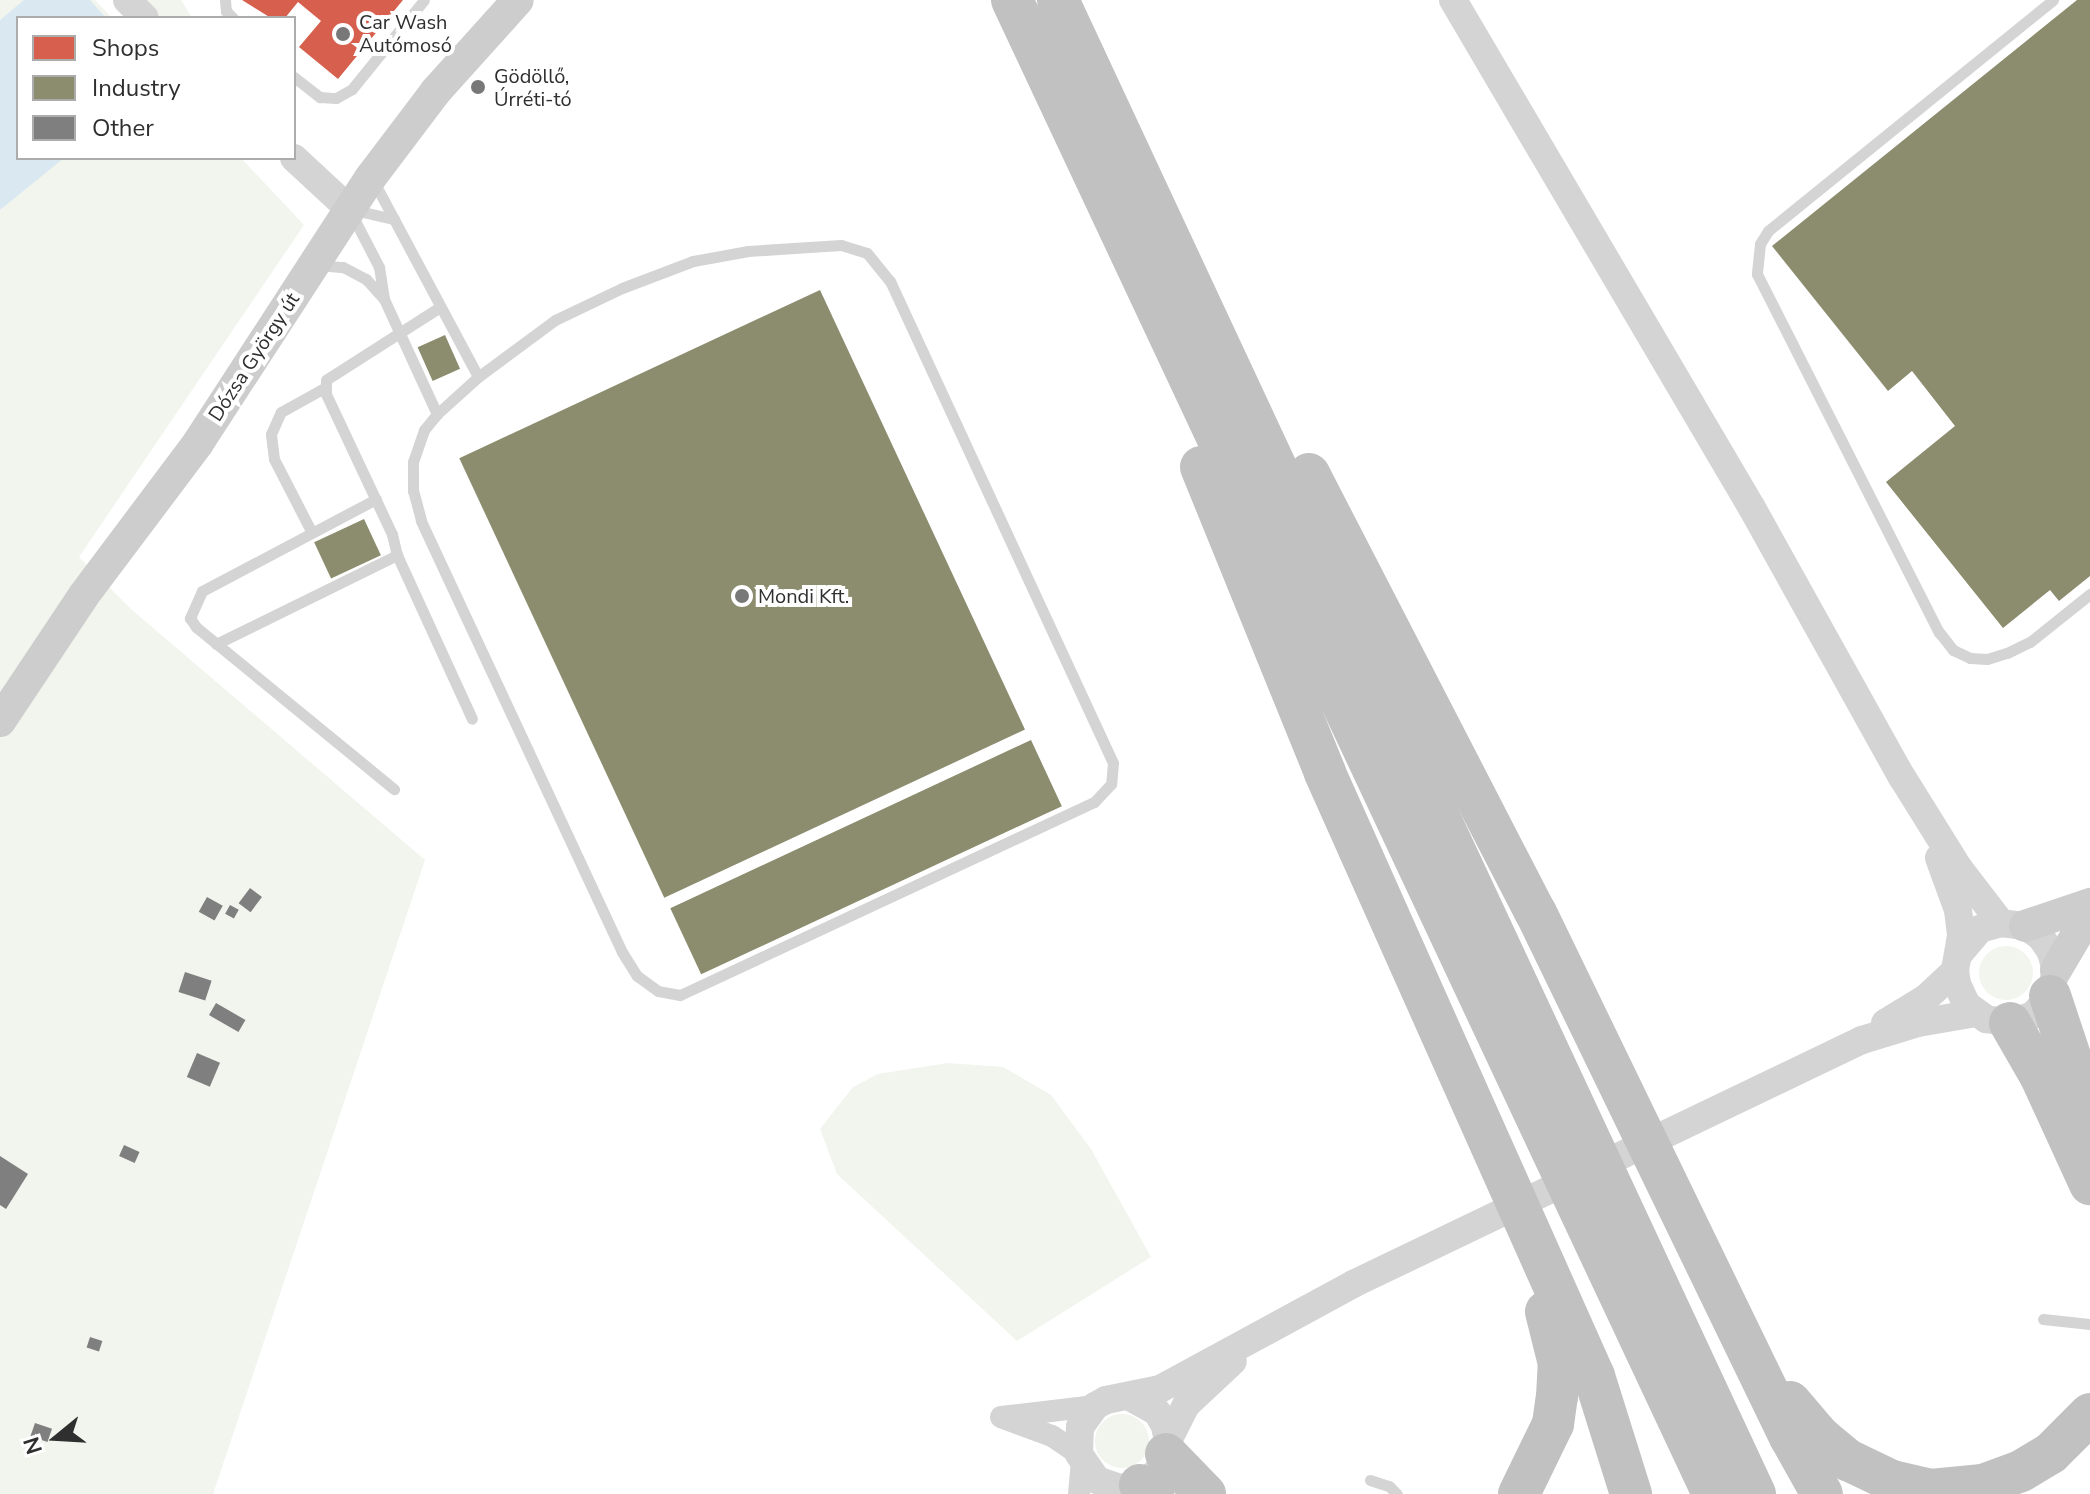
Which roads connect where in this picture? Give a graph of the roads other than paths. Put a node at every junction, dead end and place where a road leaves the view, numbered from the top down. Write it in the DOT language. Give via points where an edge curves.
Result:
graph roads {
  1 [pos="127,0"];
  2 [pos="424,0"];
  3 [pos="518,0"];
  4 [pos="1012,0"];
  5 [pos="1058,0"];
  6 [pos="1453,0"];
  7 [pos="2053,0"];
  8 [pos="143,16"];
  9 [pos="296,79"];
  10 [pos="1066,115"];
  11 [pos="1125,145"];
  12 [pos="296,160"];
  13 [pos="371,177"];
  14 [pos="349,209"];
  15 [pos="394,219"];
  16 [pos="314,265"];
  17 [pos="384,299"];
  18 [pos="440,307"];
  19 [pos="397,332"];
  20 [pos="478,377"];
  21 [pos="326,387"];
  22 [pos="437,414"];
  23 [pos="376,499"];
  24 [pos="311,531"];
  25 [pos="397,555"];
  26 [pos="2090,594"];
  27 [pos="216,644"];
  28 [pos="472,719"];
  29 [pos="0,721"];
  30 [pos="1902,777"];
  31 [pos="394,789"];
  32 [pos="2090,904"];
  33 [pos="2090,912"];
  34 [pos="2013,924"];
  35 [pos="1957,962"];
  36 [pos="2053,983"];
  37 [pos="1993,1018"];
  38 [pos="1862,1040"];
  39 [pos="2090,1116"];
  40 [pos="1486,1141"];
  41 [pos="2090,1184"];
  42 [pos="2043,1319"];
  43 [pos="2090,1324"];
  44 [pos="1274,1328"];
  45 [pos="1751,1356"];
  46 [pos="1130,1397"];
  47 [pos="1095,1406"];
  48 [pos="2090,1414"];
  49 [pos="1080,1458"];
  50 [pos="1147,1476"];
  51 [pos="1370,1480"];
  52 [pos="1079,1494"];
  53 [pos="1205,1494"];
  54 [pos="1397,1494"];
  55 [pos="1519,1494"];
  56 [pos="1631,1494"];
  57 [pos="1713,1494"];
  58 [pos="1755,1494"];
  59 [pos="1822,1494"];
  1 -- 8 [label="street"];
  2 -- 9 [label="lane" via="352,89 336,98 320,97"];
  3 -- 13 [label="main road, Dózsa György út" via="436,91"];
  4 -- 10 [label="highway"];
  5 -- 11 [label="highway"];
  6 -- 30 [label="street" via="1752,508"];
  7 -- 26 [label="lane" via="1768,231 1760,244 1757,274 1939,632 1953,650 1987,659 2007,653 2030,642"];
  10 -- 40 [label="highway" via="1136,317 1230,533 1325,773"];
  10 -- 57 [label="highway"];
  11 -- 45 [label="highway" via="1194,249 1536,913"];
  11 -- 58 [label="highway"];
  12 -- 14 [label="street"];
  13 -- 14 [label="main road, Dózsa György út"];
  13 -- 15 [label="lane"];
  14 -- 15 [label="lane"];
  14 -- 16 [label="main road, Dózsa György út"];
  14 -- 17 [label="lane" via="379,267"];
  15 -- 18 [label="lane"];
  16 -- 17 [label="lane" via="343,267 366,279"];
  16 -- 29 [label="main road, Dózsa György út" via="198,443 84,595"];
  17 -- 19 [label="lane"];
  18 -- 19 [label="lane"];
  18 -- 20 [label="lane"];
  19 -- 21 [label="lane" via="326,380"];
  19 -- 22 [label="lane"];
  20 -- 22 [label="lane"];
  20 -- 22 [label="lane" via="555,320 693,261 748,251 841,245 867,253 890,281 1113,763 1111,784 1094,802 680,995 658,991 637,976 622,952 421,520 413,462 424,430"];
  21 -- 23 [label="lane"];
  21 -- 24 [label="lane" via="281,412 271,434 274,459"];
  23 -- 24 [label="lane"];
  23 -- 25 [label="lane"];
  24 -- 27 [label="lane" via="202,591 190,618"];
  25 -- 27 [label="lane"];
  25 -- 28 [label="lane"];
  27 -- 31 [label="lane"];
  30 -- 34 [label="street" via="1958,867"];
  30 -- 35 [label="street" via="1958,910"];
  32 -- 34 [label="main road"];
  33 -- 36 [label="main road"];
  34 -- 35 [label="street" via="1980,929"];
  34 -- 36 [label="street" via="2046,944"];
  35 -- 37 [label="street" via="1961,995"];
  35 -- 38 [label="street" via="1926,998"];
  36 -- 37 [label="street" via="2033,1015"];
  36 -- 39 [label="highway"];
  37 -- 38 [label="street" via="1918,1023"];
  37 -- 41 [label="highway" via="2041,1077"];
  38 -- 44 [label="street" via="1437,1243"];
  40 -- 55 [label="highway" via="1543,1300 1559,1364 1553,1424"];
  40 -- 56 [label="highway" via="1594,1376"];
  42 -- 43 [label="lane"];
  44 -- 46 [label="street" via="1160,1389"];
  44 -- 50 [label="street" via="1186,1405"];
  45 -- 48 [label="highway" via="1831,1447 1865,1469 1913,1487 1945,1490 2004,1479 2051,1453"];
  45 -- 59 [label="highway"];
  46 -- 47 [label="street"];
  46 -- 50 [label="street" via="1157,1412"];
  47 -- 49 [label="street" via="1080,1427"];
  47 -- 49 [label="street" via="1001,1417 1052,1436"];
  49 -- 50 [label="street" via="1097,1480 1120,1488"];
  49 -- 52 [label="street"];
  50 -- 53 [label="highway"];
  51 -- 54 [label="lane"];
}
